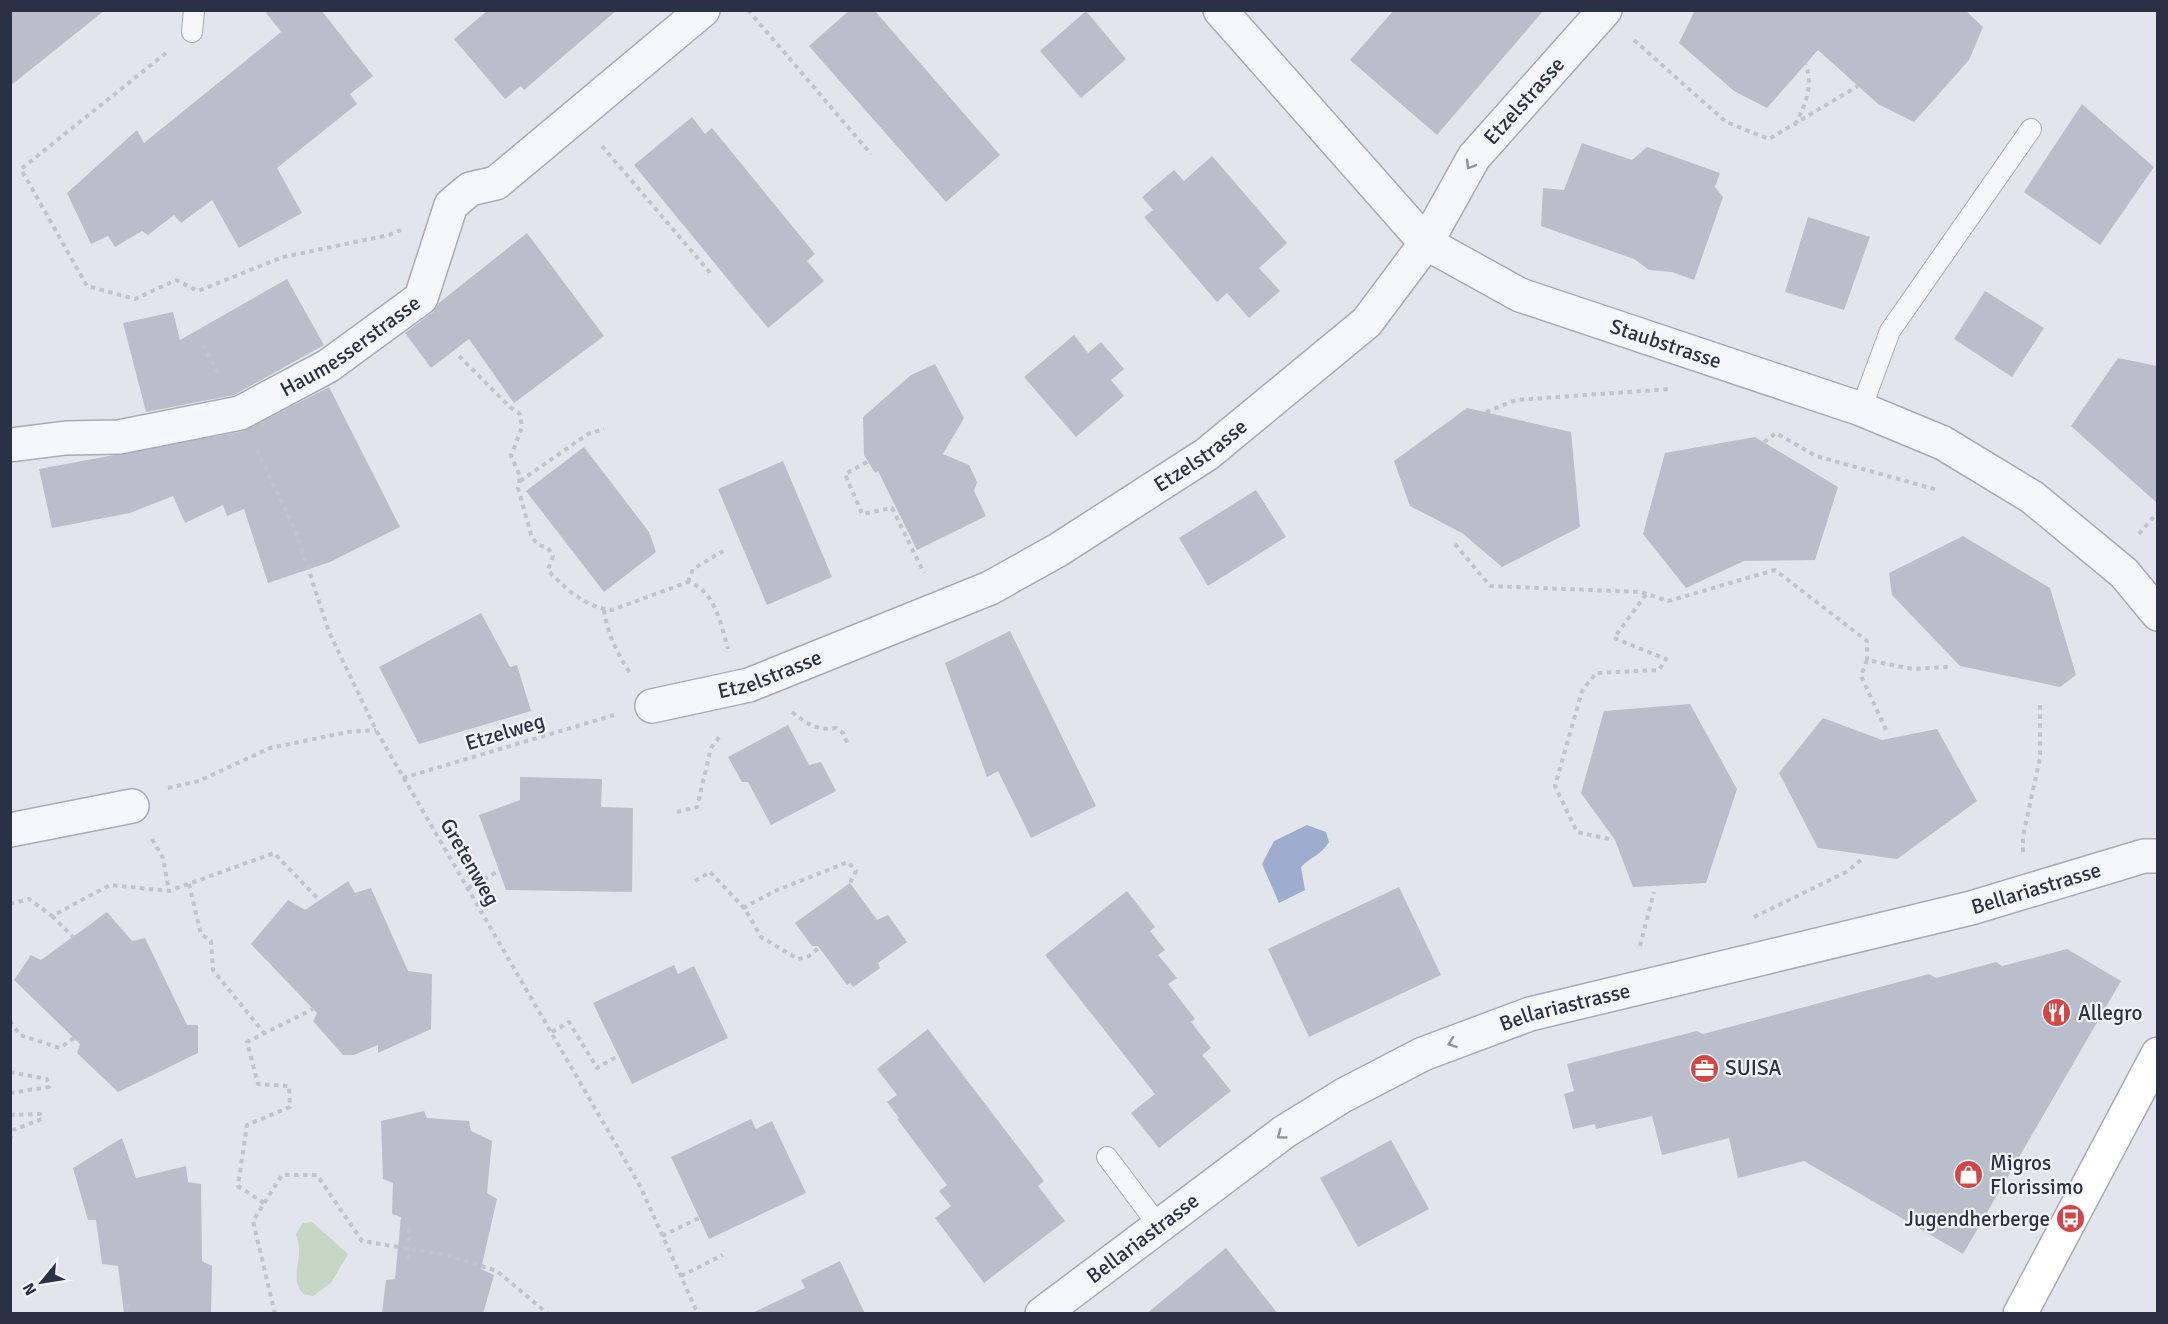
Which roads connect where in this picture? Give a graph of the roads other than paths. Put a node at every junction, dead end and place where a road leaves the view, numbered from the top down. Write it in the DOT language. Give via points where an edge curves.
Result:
graph roads {
  1 [pos="194,10"];
  2 [pos="703,10"];
  3 [pos="1220,10"];
  4 [pos="1616,22"];
  5 [pos="192,32"];
  6 [pos="2031,129"];
  7 [pos="1426,243"];
  8 [pos="1861,409"];
  9 [pos="10,445"];
  10 [pos="2157,614"];
  11 [pos="652,706"];
  12 [pos="132,806"];
  13 [pos="10,830"];
  14 [pos="2157,856"];
  15 [pos="2157,1054"];
  16 [pos="1107,1157"];
  17 [pos="1160,1226"];
  18 [pos="1042,1314"];
  19 [pos="2020,1314"];
  1 -- 5 [label="lane"];
  2 -- 9 [label="street, Haumesserstrasse" via="496,183 470,189 451,205 421,298 328,366 240,413 119,437"];
  3 -- 7 [label="street, Staubstrasse"];
  4 -- 7 [label="street, Etzelstrasse, one-way" via="1474,157"];
  6 -- 8 [label="lane" via="1890,332"];
  7 -- 8 [label="street, Staubstrasse" via="1520,295"];
  7 -- 11 [label="street, Etzelstrasse" via="1367,322 1207,454 1058,550 990,588 749,685"];
  8 -- 10 [label="street, Staubstrasse" via="1943,443 2032,496 2124,573"];
  12 -- 13 [label="street"];
  14 -- 17 [label="street, Bellariastrasse, one-way" via="2144,856 1971,908 1506,1023 1423,1054 1344,1095 1284,1132"];
  15 -- 19 [label="street"];
  16 -- 17 [label="lane"];
  17 -- 18 [label="street, Bellariastrasse"];
}
